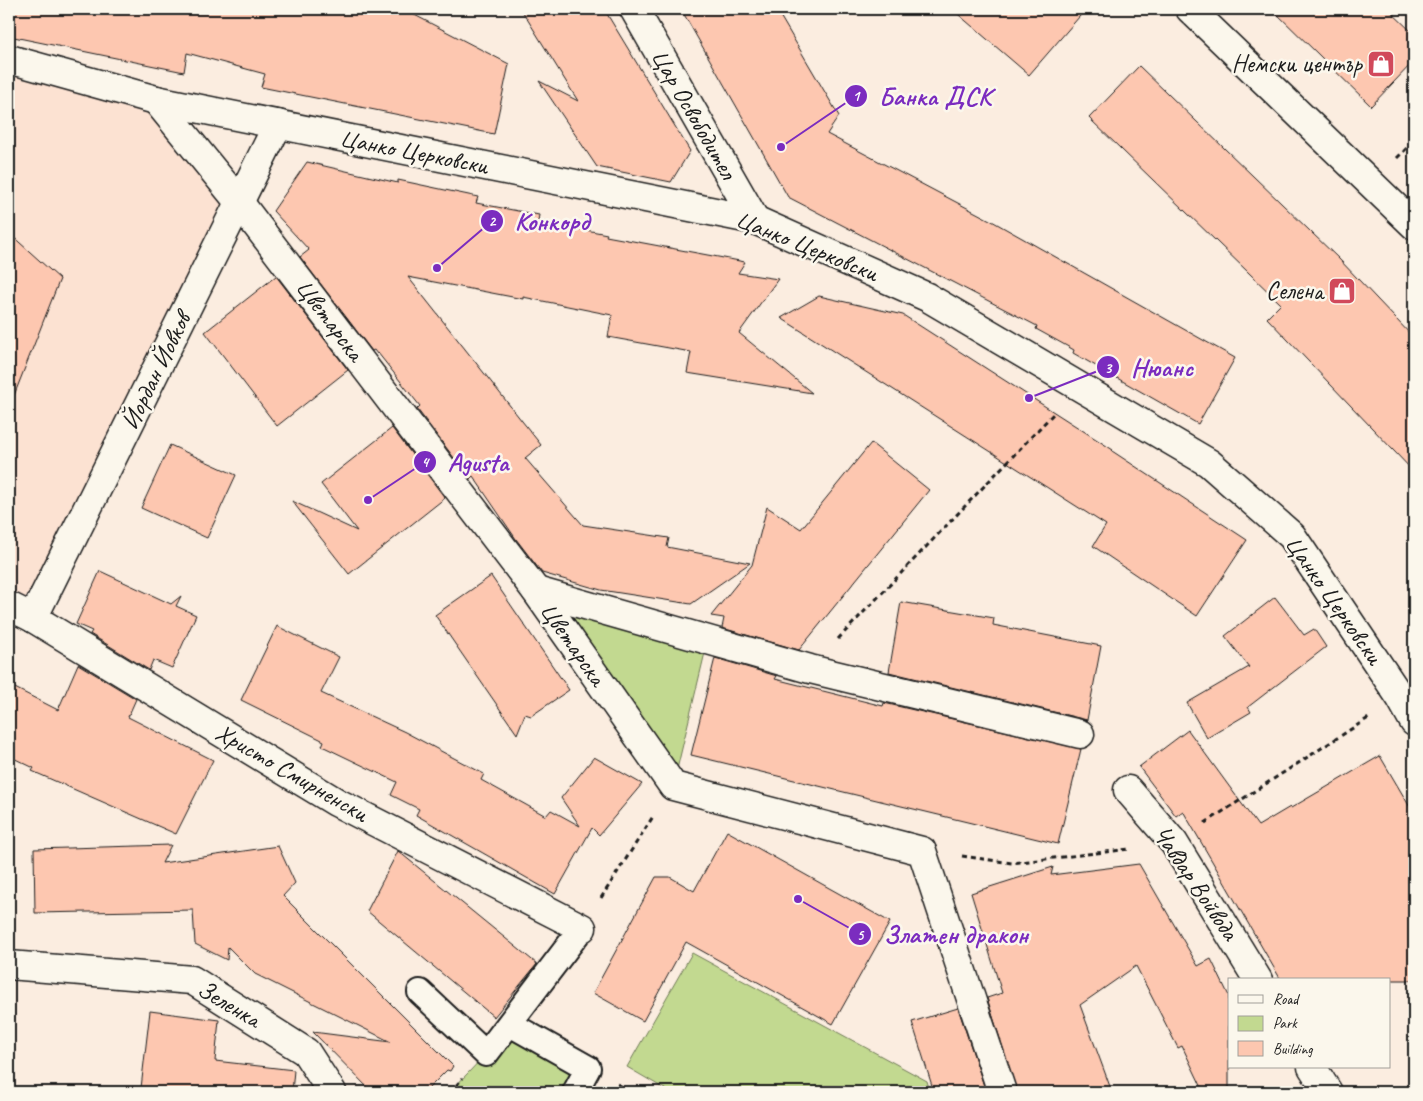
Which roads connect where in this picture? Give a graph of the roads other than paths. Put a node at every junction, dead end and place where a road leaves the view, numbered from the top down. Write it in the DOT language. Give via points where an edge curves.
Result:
graph roads {
  1 [pos="634,9"];
  2 [pos="1190,9"];
  3 [pos="9,59"];
  4 [pos="156,100"];
  5 [pos="278,124"];
  6 [pos="239,202"];
  7 [pos="755,220"];
  8 [pos="1414,225"];
  9 [pos="536,591"];
  10 [pos="9,606"];
  11 [pos="34,618"];
  12 [pos="1414,722"];
  13 [pos="1080,734"];
  14 [pos="1128,790"];
  15 [pos="582,928"];
  16 [pos="9,965"];
  17 [pos="1257,978"];
  18 [pos="420,992"];
  19 [pos="510,1024"];
  20 [pos="1313,1068"];
  21 [pos="332,1092"];
  22 [pos="575,1092"];
  23 [pos="1002,1092"];
  24 [pos="1328,1092"];
  1 -- 7 [label="street, Цар Освободител"];
  2 -- 8 [label="street"];
  3 -- 4 [label="street, Цанко Церковски"];
  4 -- 5 [label="street, Цанко Церковски"];
  4 -- 6 [label="street, Цветарска"];
  5 -- 6 [label="street, Йордан Йовков"];
  5 -- 7 [label="street, Цанко Церковски"];
  6 -- 9 [label="street, Цветарска"];
  6 -- 11 [label="street, Йордан Йовков"];
  7 -- 12 [label="street, Цанко Церковски" via="927,296 1209,463 1292,536"];
  9 -- 13 [label="street" via="810,669"];
  9 -- 23 [label="street, Цветарска" via="673,786 922,851"];
  10 -- 11 [label="street, Христо Смирненски"];
  11 -- 15 [label="street, Христо Смирненски" via="336,802"];
  14 -- 17 [label="street, Чавдар Войвода" via="1174,843"];
  15 -- 19 [label="lane"];
  16 -- 21 [label="street, Зеленка" via="192,980 306,1052"];
  18 -- 19 [label="lane" via="486,1054"];
  19 -- 22 [label="lane" via="588,1068"];
  20 -- 24 [label="street"];
}
